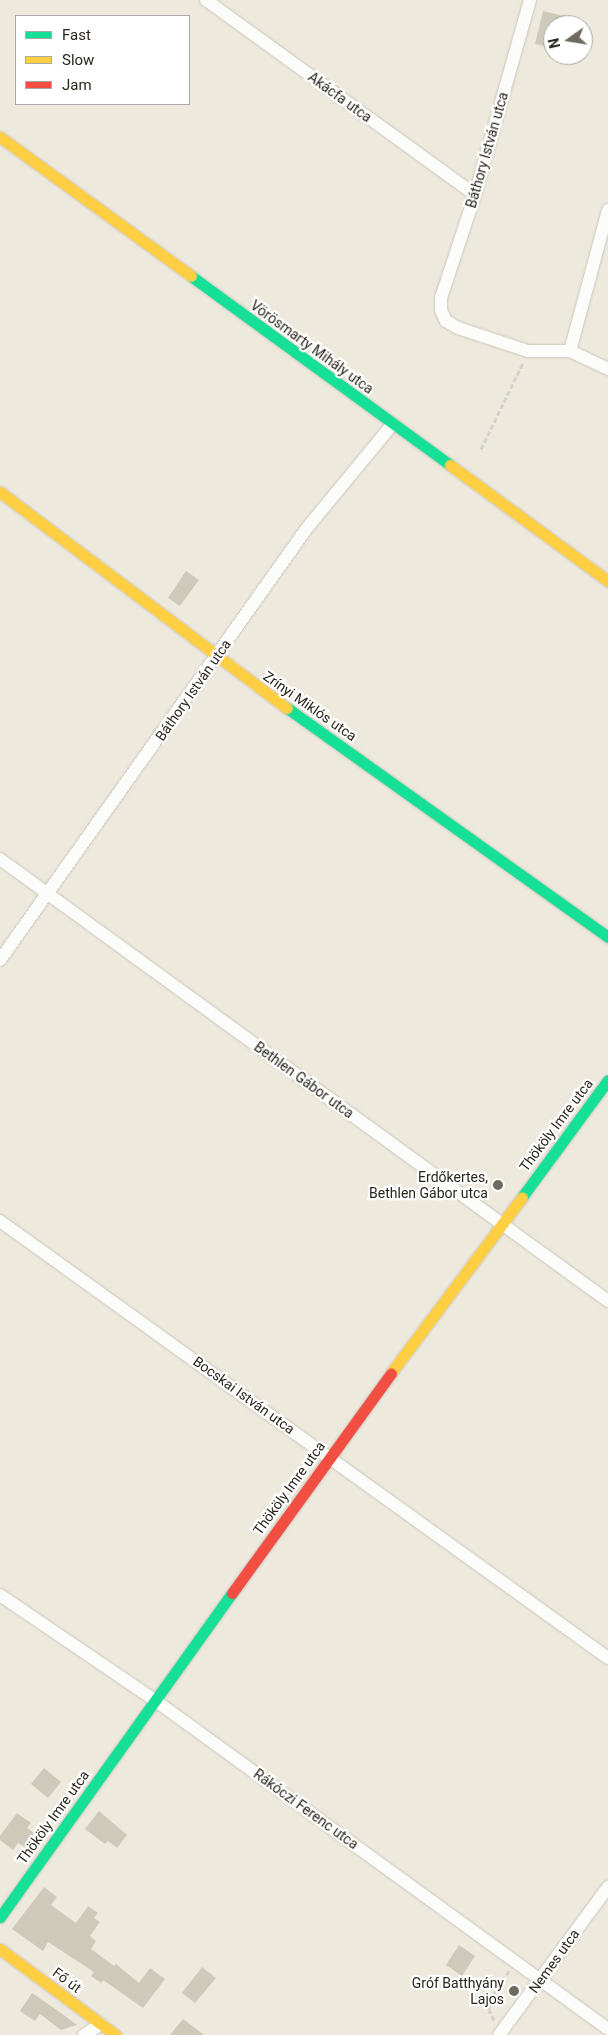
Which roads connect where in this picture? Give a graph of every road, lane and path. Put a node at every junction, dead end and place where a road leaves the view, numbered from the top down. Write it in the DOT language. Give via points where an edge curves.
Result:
graph roads {
  1 [pos="206,0"];
  2 [pos="530,0"];
  3 [pos="0,137"];
  4 [pos="474,194"];
  5 [pos="608,210"];
  6 [pos="528,351"];
  7 [pos="570,351"];
  8 [pos="608,369"];
  9 [pos="392,425"];
  10 [pos="481,449"];
  11 [pos="0,492"];
  12 [pos="608,580"];
  13 [pos="216,657"];
  14 [pos="0,860"];
  15 [pos="48,894"];
  16 [pos="608,937"];
  17 [pos="0,960"];
  18 [pos="608,1080"];
  19 [pos="0,1221"];
  20 [pos="501,1223"];
  21 [pos="608,1302"];
  22 [pos="328,1458"];
  23 [pos="0,1594"];
  24 [pos="608,1658"];
  25 [pos="156,1700"];
  26 [pos="608,1887"];
  27 [pos="0,1917"];
  28 [pos="0,1949"];
  29 [pos="515,1972"];
  30 [pos="540,1980"];
  31 [pos="500,2018"];
  32 [pos="101,2024"];
  33 [pos="608,2029"];
  34 [pos="84,2035"];
  35 [pos="116,2035"];
  36 [pos="499,2035"];
  1 -- 4 [label="street, Akácfa utca"];
  2 -- 4 [label="street, Báthory István utca"];
  3 -- 9 [label="street, Vörösmarty Mihály utca"];
  4 -- 6 [label="street, Báthory István utca" via="441,298 441,310 446,321 458,328"];
  5 -- 7 [label="street"];
  6 -- 7 [label="street"];
  6 -- 10 [label="path"];
  7 -- 8 [label="street"];
  9 -- 12 [label="street, Vörösmarty Mihály utca"];
  9 -- 13 [label="street, Báthory István utca" via="307,528"];
  11 -- 13 [label="street, Zrínyi Miklós utca"];
  13 -- 15 [label="street, Báthory István utca"];
  13 -- 16 [label="street, Zrínyi Miklós utca"];
  14 -- 15 [label="street, Bethlen Gábor utca"];
  15 -- 17 [label="street, Báthory István utca"];
  15 -- 20 [label="street, Bethlen Gábor utca"];
  18 -- 20 [label="street, Thököly Imre utca"];
  19 -- 22 [label="street, Bocskai István utca"];
  20 -- 21 [label="street, Bethlen Gábor utca"];
  20 -- 22 [label="street, Thököly Imre utca"];
  22 -- 24 [label="street, Bocskai István utca"];
  22 -- 25 [label="street, Thököly Imre utca"];
  23 -- 25 [label="street, Rákóczi Ferenc utca"];
  25 -- 27 [label="street, Thököly Imre utca"];
  25 -- 30 [label="street, Rákóczi Ferenc utca"];
  26 -- 30 [label="street, Nemes utca"];
  28 -- 32 [label="street, Fő út"];
  29 -- 31 [label="path" via="511,1968 490,2000 492,2018 497,2023"];
  30 -- 33 [label="street, Rákóczi Ferenc utca"];
  30 -- 36 [label="street, Nemes utca"];
  32 -- 34 [label="street"];
  32 -- 35 [label="street, Fő út"];
}
